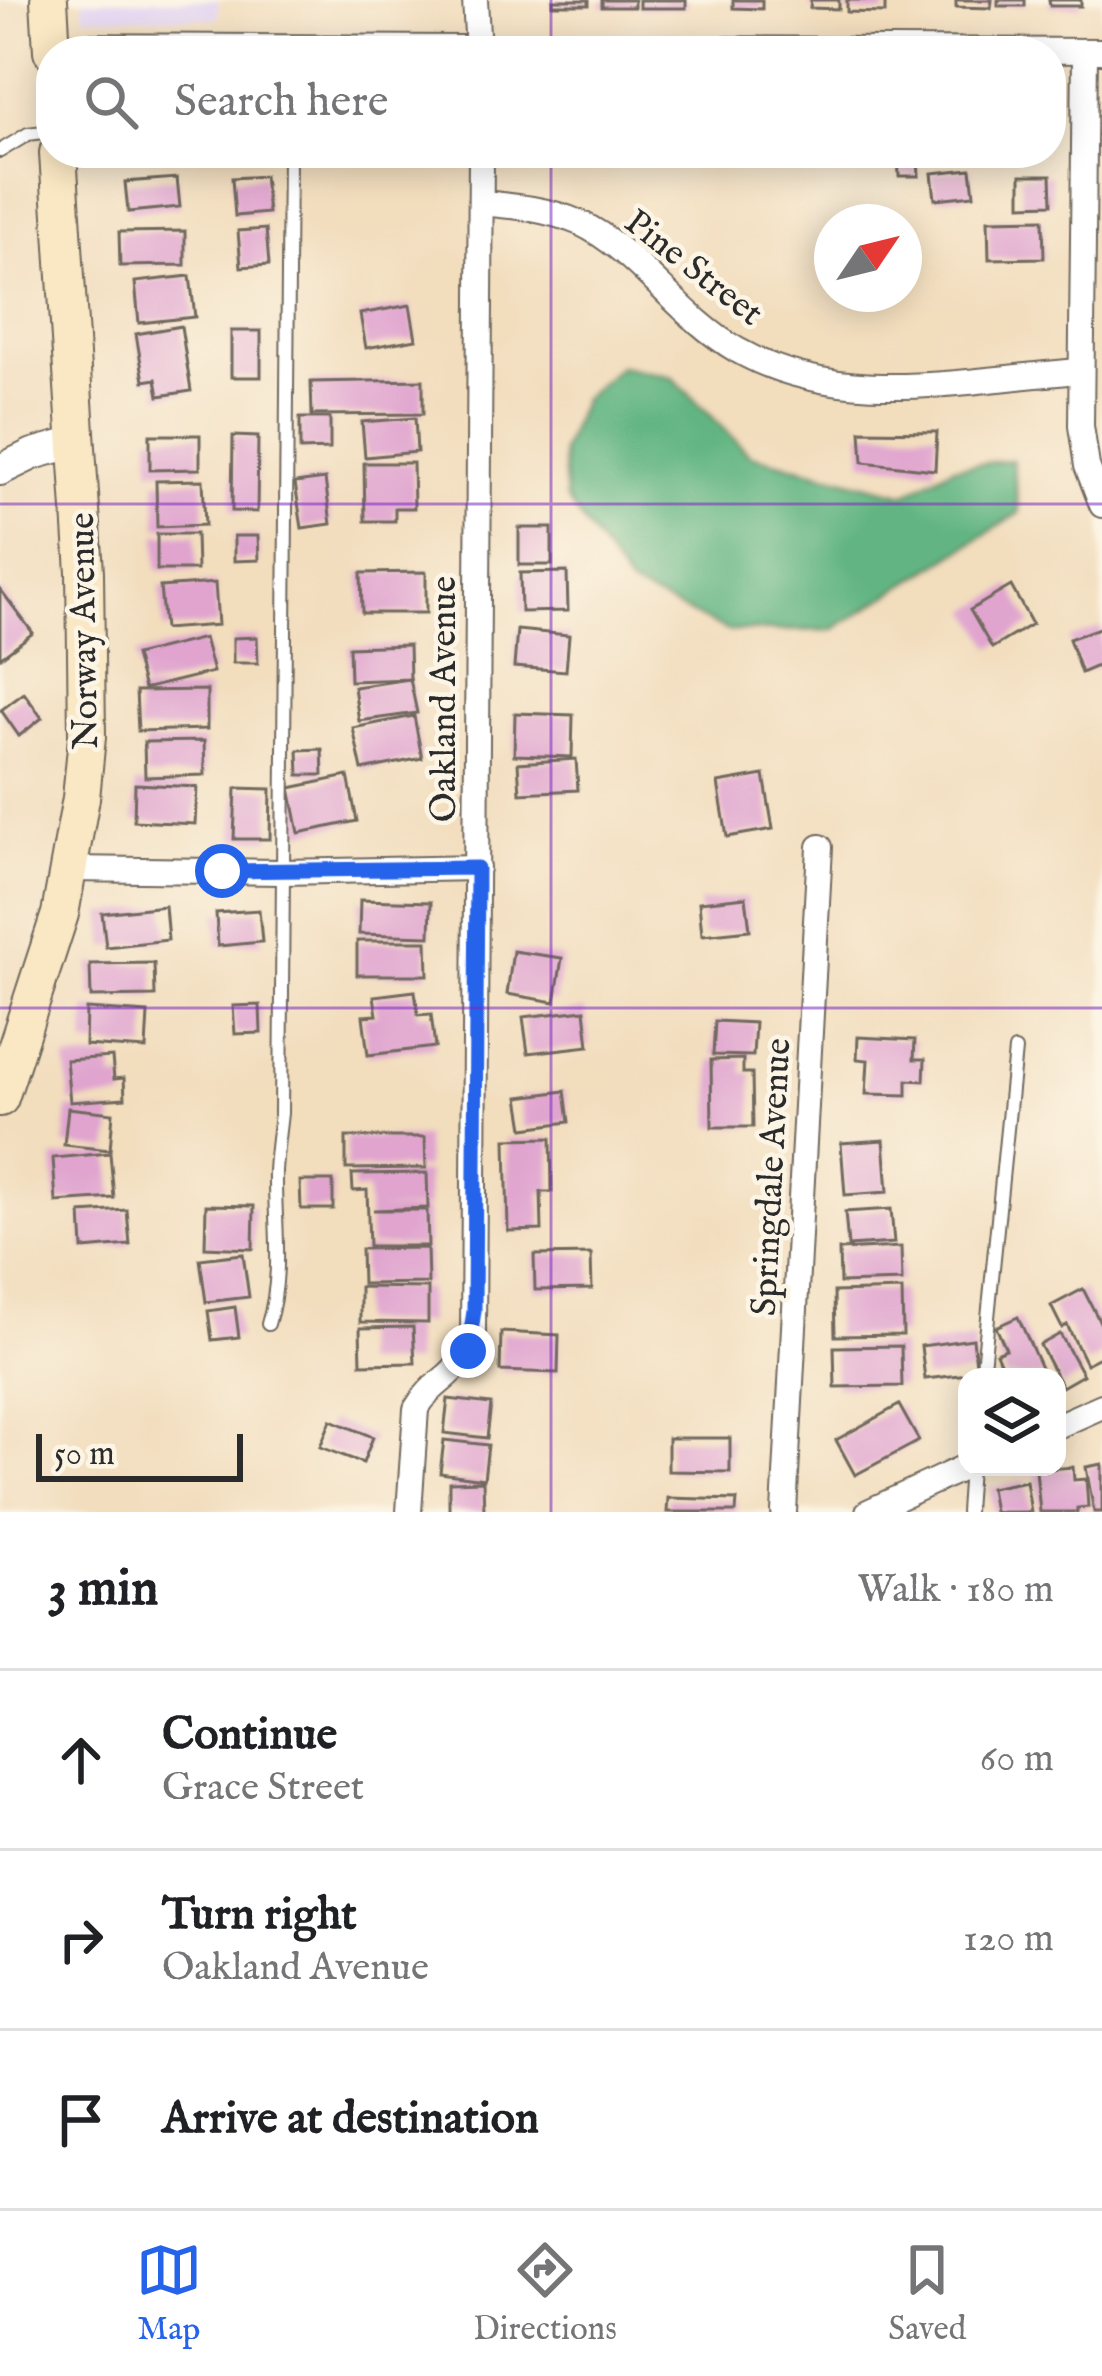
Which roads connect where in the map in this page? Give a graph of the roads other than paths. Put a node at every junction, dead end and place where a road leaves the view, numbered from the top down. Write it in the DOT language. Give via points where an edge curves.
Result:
graph roads {
  1 [pos="49,0"];
  2 [pos="475,0"];
  3 [pos="50,36"];
  4 [pos="476,36"];
  5 [pos="1094,51"];
  6 [pos="36,133"];
  7 [pos="0,151"];
  8 [pos="59,168"];
  9 [pos="289,168"];
  10 [pos="481,168"];
  11 [pos="481,202"];
  12 [pos="1080,371"];
  13 [pos="76,442"];
  14 [pos="0,470"];
  15 [pos="1102,505"];
  16 [pos="820,847"];
  17 [pos="477,868"];
  18 [pos="70,869"];
  19 [pos="283,872"];
  20 [pos="1016,1050"];
  21 [pos="0,1098"];
  22 [pos="268,1324"];
  23 [pos="983,1368"];
  24 [pos="1102,1406"];
  25 [pos="1066,1422"];
  26 [pos="958,1471"];
  27 [pos="969,1476"];
  28 [pos="409,1512"];
  29 [pos="784,1512"];
  30 [pos="868,1512"];
  31 [pos="967,1512"];
  1 -- 3 [label="main road"];
  2 -- 4 [label="street"];
  5 -- 12 [label="street"];
  6 -- 7 [label="lane"];
  8 -- 13 [label="main road, Norway Avenue"];
  9 -- 19 [label="lane"];
  10 -- 11 [label="street, Oakland Avenue"];
  11 -- 12 [label="street, Pine Street" via="584,225 692,319 737,350 792,371 908,388"];
  11 -- 17 [label="street, Oakland Avenue"];
  12 -- 15 [label="street" via="1082,446"];
  13 -- 14 [label="street"];
  13 -- 18 [label="main road, Norway Avenue" via="89,697"];
  16 -- 29 [label="street, Springdale Avenue"];
  17 -- 19 [label="street"];
  17 -- 28 [label="street, Oakland Avenue" via="473,1334 459,1368 416,1409"];
  18 -- 19 [label="street"];
  18 -- 21 [label="main road, Norway Avenue"];
  19 -- 22 [label="lane" via="279,1266"];
  20 -- 23 [label="lane"];
  24 -- 25 [label="street"];
  26 -- 30 [label="street"];
  27 -- 31 [label="lane"];
}
